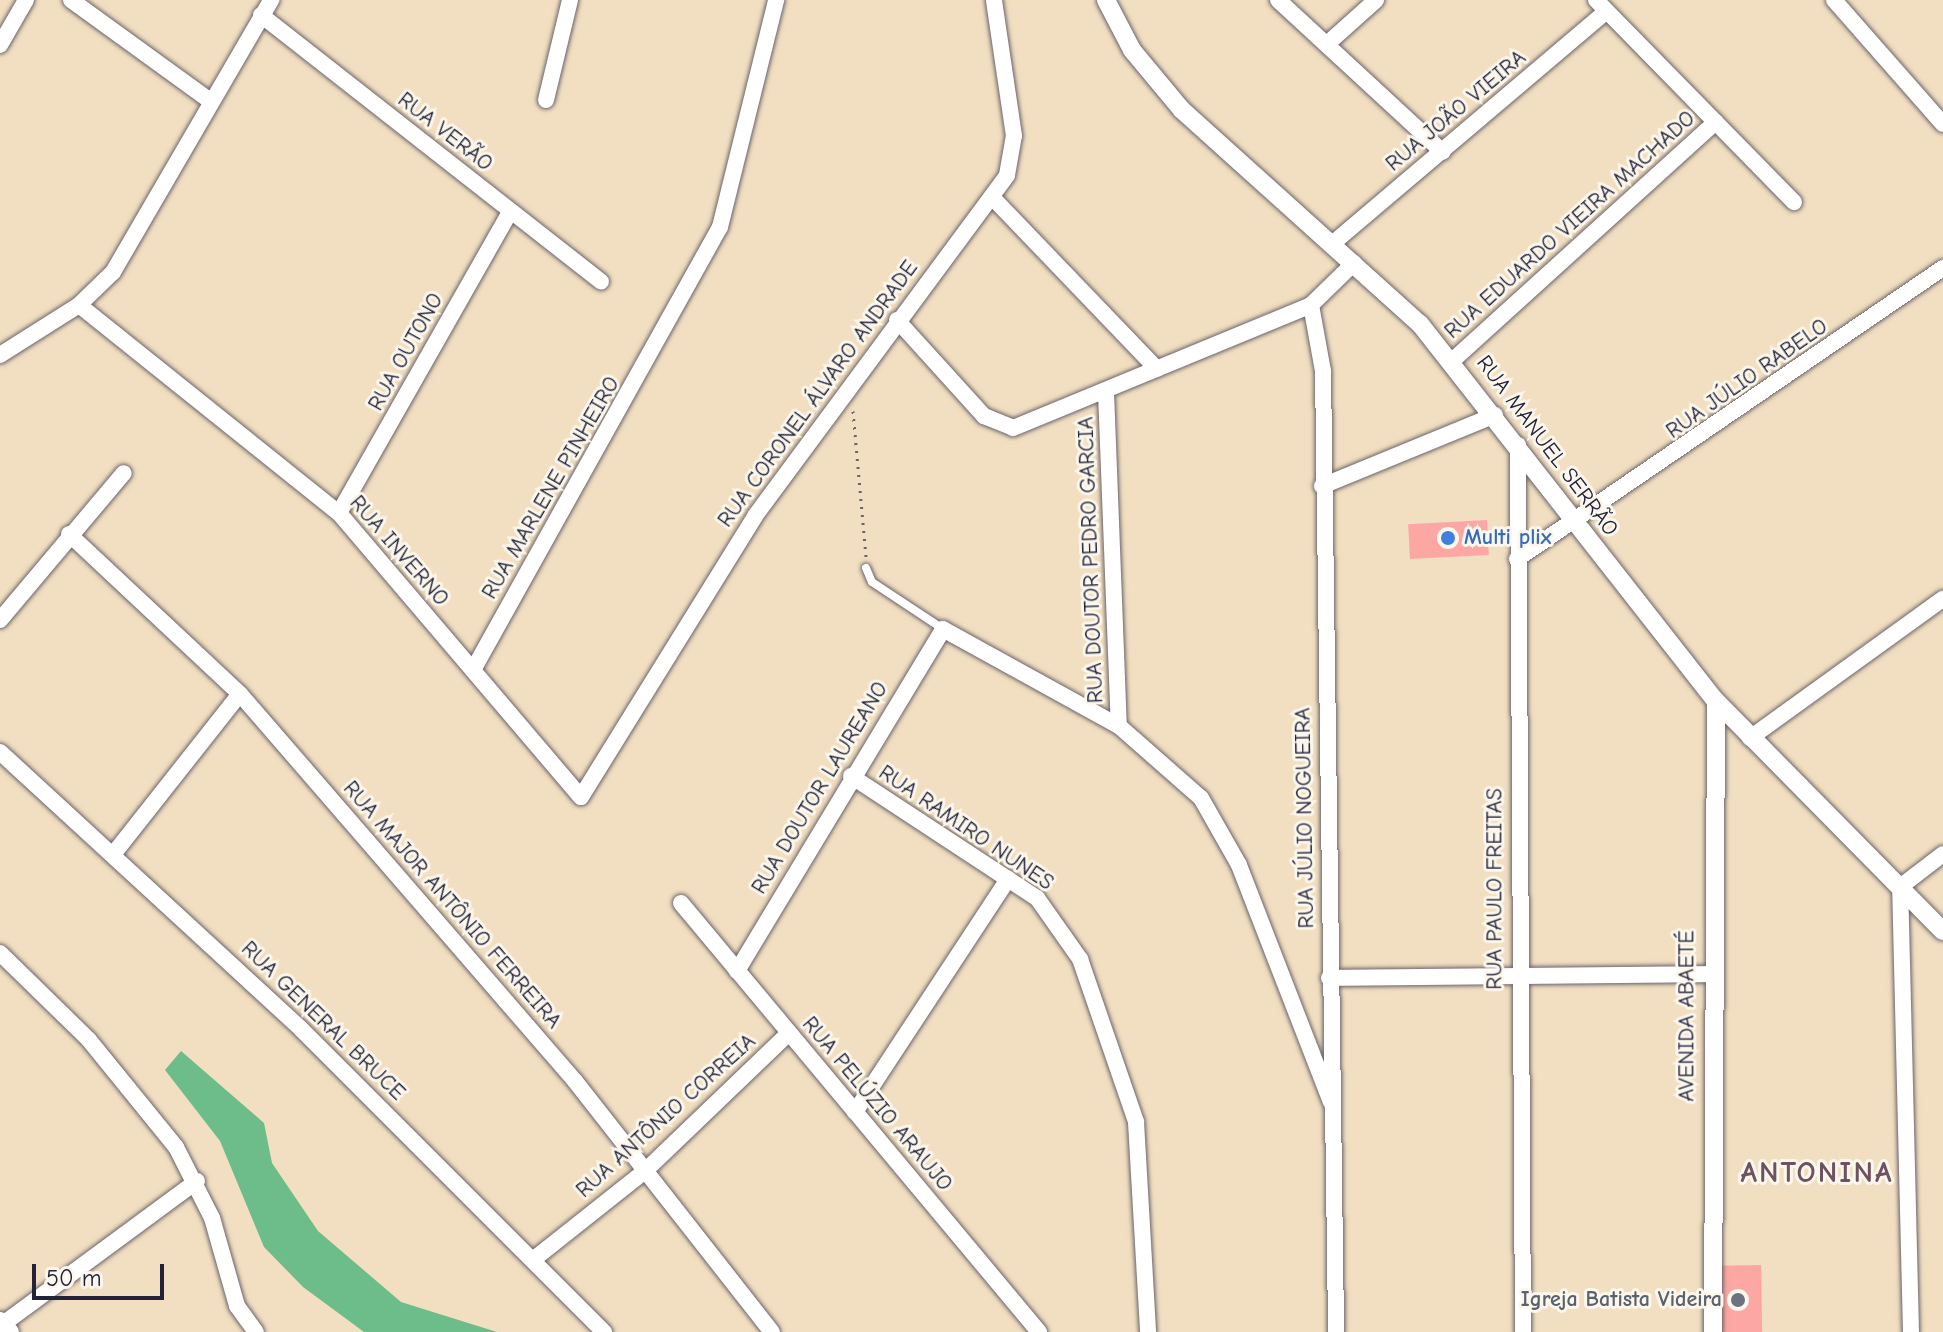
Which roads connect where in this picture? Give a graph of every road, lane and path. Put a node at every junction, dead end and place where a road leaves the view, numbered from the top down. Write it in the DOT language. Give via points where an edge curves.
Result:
graph roads {
  1 [pos="26,0"];
  2 [pos="71,0"];
  3 [pos="271,0"];
  4 [pos="553,0"];
  5 [pos="776,0"];
  6 [pos="994,0"];
  7 [pos="1106,0"];
  8 [pos="1278,0"];
  9 [pos="1376,0"];
  10 [pos="1834,0"];
  11 [pos="568,5"];
  12 [pos="1602,5"];
  13 [pos="261,15"];
  14 [pos="1327,44"];
  15 [pos="0,45"];
  16 [pos="209,100"];
  17 [pos="546,100"];
  18 [pos="1716,122"];
  19 [pos="1943,124"];
  20 [pos="1443,152"];
  21 [pos="992,197"];
  22 [pos="1794,202"];
  23 [pos="510,212"];
  24 [pos="1332,244"];
  25 [pos="1354,263"];
  26 [pos="1943,268"];
  27 [pos="601,282"];
  28 [pos="79,305"];
  29 [pos="1311,305"];
  30 [pos="897,320"];
  31 [pos="0,355"];
  32 [pos="1452,361"];
  33 [pos="1157,369"];
  34 [pos="1106,392"];
  35 [pos="854,404"];
  36 [pos="1495,415"];
  37 [pos="1518,445"];
  38 [pos="124,473"];
  39 [pos="1322,486"];
  40 [pos="339,513"];
  41 [pos="1576,526"];
  42 [pos="69,534"];
  43 [pos="1517,559"];
  44 [pos="866,568"];
  45 [pos="1943,599"];
  46 [pos="0,620"];
  47 [pos="943,629"];
  48 [pos="473,670"];
  49 [pos="240,694"];
  50 [pos="1716,701"];
  51 [pos="1119,726"];
  52 [pos="1750,738"];
  53 [pos="0,752"];
  54 [pos="851,776"];
  55 [pos="581,797"];
  56 [pos="115,852"];
  57 [pos="1943,854"];
  58 [pos="1008,879"];
  59 [pos="1900,887"];
  60 [pos="681,903"];
  61 [pos="1943,931"];
  62 [pos="0,953"];
  63 [pos="737,971"];
  64 [pos="1517,971"];
  65 [pos="1711,974"];
  66 [pos="1329,978"];
  67 [pos="789,1033"];
  68 [pos="1331,1102"];
  69 [pos="855,1112"];
  70 [pos="645,1171"];
  71 [pos="197,1181"];
  72 [pos="534,1259"];
  73 [pos="4,1326"];
  74 [pos="256,1332"];
  75 [pos="604,1332"];
  76 [pos="772,1332"];
  77 [pos="1039,1332"];
  78 [pos="1148,1332"];
  79 [pos="1336,1332"];
  80 [pos="1523,1332"];
  81 [pos="1713,1332"];
  82 [pos="1911,1332"];
  1 -- 15 [label="street"];
  2 -- 16 [label="street"];
  3 -- 13 [label="street"];
  4 -- 11 [label="street"];
  5 -- 48 [label="street, RUA MARLENE PINHEIRO" via="720,227 668,329"];
  6 -- 21 [label="street, RUA CORONEL ÁLVARO ANDRADE" via="1014,136 1007,175"];
  7 -- 24 [label="street, RUA MANUEL SERRÃO" via="1132,50 1182,110"];
  8 -- 14 [label="street"];
  9 -- 14 [label="street"];
  10 -- 19 [label="street"];
  11 -- 17 [label="street"];
  12 -- 18 [label="street"];
  12 -- 20 [label="street, RUA JOÃO VIEIRA"];
  13 -- 16 [label="street"];
  13 -- 23 [label="street, RUA VERÃO"];
  14 -- 20 [label="street"];
  16 -- 28 [label="street" via="113,272"];
  18 -- 22 [label="street"];
  18 -- 32 [label="street, RUA EDUARDO VIEIRA MACHADO"];
  20 -- 24 [label="street, RUA JOÃO VIEIRA"];
  21 -- 30 [label="street, RUA CORONEL ÁLVARO ANDRADE"];
  21 -- 33 [label="street"];
  23 -- 27 [label="street, RUA VERÃO"];
  23 -- 40 [label="street, RUA OUTONO"];
  24 -- 25 [label="street, RUA MANUEL SERRÃO"];
  25 -- 29 [label="street"];
  25 -- 32 [label="street, RUA MANUEL SERRÃO"];
  26 -- 41 [label="street, RUA JÚLIO RABELO"];
  28 -- 31 [label="street"];
  28 -- 40 [label="street, RUA INVERNO"];
  29 -- 33 [label="street"];
  29 -- 39 [label="street, RUA JÚLIO NOGUEIRA" via="1323,371"];
  30 -- 34 [label="street" via="998,425 1013,428"];
  30 -- 55 [label="street, RUA CORONEL ÁLVARO ANDRADE" via="755,516"];
  32 -- 36 [label="street, RUA MANUEL SERRÃO"];
  33 -- 34 [label="street"];
  34 -- 51 [label="street, RUA DOUTOR PEDRO GARCIA"];
  35 -- 44 [label="path" via="850,431"];
  36 -- 37 [label="street, RUA MANUEL SERRÃO"];
  36 -- 39 [label="street"];
  37 -- 41 [label="street, RUA MANUEL SERRÃO"];
  37 -- 43 [label="street, RUA PAULO FREITAS"];
  38 -- 42 [label="street"];
  39 -- 66 [label="street, RUA JÚLIO NOGUEIRA"];
  40 -- 48 [label="street, RUA INVERNO"];
  41 -- 43 [label="street, RUA JÚLIO RABELO"];
  41 -- 50 [label="street, RUA MANUEL SERRÃO"];
  42 -- 46 [label="street"];
  42 -- 49 [label="street, RUA MAJOR ANTÔNIO FERREIRA"];
  43 -- 64 [label="street, RUA PAULO FREITAS"];
  44 -- 47 [label="lane" via="872,582"];
  45 -- 52 [label="street"];
  47 -- 51 [label="street"];
  47 -- 54 [label="street, RUA DOUTOR LAUREANO"];
  48 -- 55 [label="street, RUA INVERNO"];
  49 -- 56 [label="street"];
  49 -- 70 [label="street, RUA MAJOR ANTÔNIO FERREIRA"];
  50 -- 52 [label="street, RUA MANUEL SERRÃO"];
  50 -- 65 [label="street, AVENIDA ABAETÉ"];
  51 -- 68 [label="street" via="1184,779 1218,824"];
  52 -- 59 [label="street, RUA MANUEL SERRÃO"];
  53 -- 56 [label="street, RUA GENERAL BRUCE"];
  54 -- 58 [label="street, RUA RAMIRO NUNES"];
  54 -- 63 [label="street, RUA DOUTOR LAUREANO"];
  56 -- 72 [label="street, RUA GENERAL BRUCE"];
  57 -- 59 [label="street"];
  58 -- 69 [label="street"];
  58 -- 78 [label="street, RUA RAMIRO NUNES" via="1059,922 1123,1067 1143,1168"];
  59 -- 61 [label="street, RUA MANUEL SERRÃO"];
  59 -- 82 [label="street"];
  60 -- 63 [label="street, RUA PELÚZIO ARAUJO"];
  62 -- 71 [label="street" via="89,1040"];
  63 -- 67 [label="street, RUA PELÚZIO ARAUJO"];
  64 -- 65 [label="street"];
  64 -- 66 [label="street"];
  64 -- 80 [label="street, RUA PAULO FREITAS"];
  65 -- 81 [label="street, AVENIDA ABAETÉ"];
  66 -- 68 [label="street, RUA JÚLIO NOGUEIRA"];
  67 -- 69 [label="street, RUA PELÚZIO ARAUJO"];
  67 -- 70 [label="street, RUA ANTÔNIO CORREIA"];
  68 -- 79 [label="street, RUA JÚLIO NOGUEIRA"];
  69 -- 77 [label="street, RUA PELÚZIO ARAUJO"];
  70 -- 72 [label="street, RUA ANTÔNIO CORREIA"];
  70 -- 76 [label="street, RUA MAJOR ANTÔNIO FERREIRA"];
  71 -- 73 [label="street"];
  71 -- 74 [label="street" via="237,1306"];
  72 -- 75 [label="street, RUA GENERAL BRUCE"];
}
